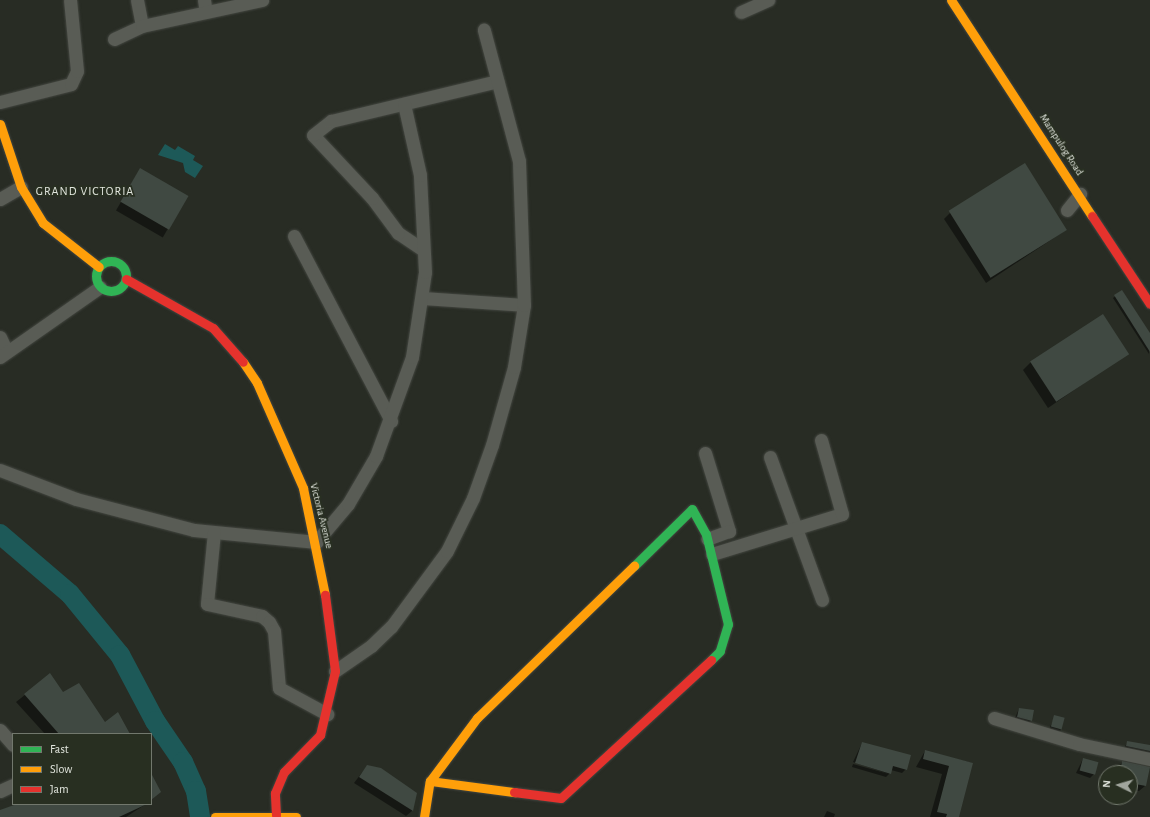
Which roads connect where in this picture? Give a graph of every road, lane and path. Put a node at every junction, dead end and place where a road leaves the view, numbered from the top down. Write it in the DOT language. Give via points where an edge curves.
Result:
graph roads {
  1 [pos="70,0"];
  2 [pos="137,0"];
  3 [pos="262,0"];
  4 [pos="768,0"];
  5 [pos="951,0"];
  6 [pos="205,6"];
  7 [pos="741,12"];
  8 [pos="142,26"];
  9 [pos="484,30"];
  10 [pos="114,39"];
  11 [pos="497,81"];
  12 [pos="0,102"];
  13 [pos="404,104"];
  14 [pos="0,124"];
  15 [pos="21,187"];
  16 [pos="1080,194"];
  17 [pos="0,199"];
  18 [pos="1067,210"];
  19 [pos="294,236"];
  20 [pos="422,249"];
  21 [pos="99,267"];
  22 [pos="126,279"];
  23 [pos="100,287"];
  24 [pos="422,298"];
  25 [pos="1150,304"];
  26 [pos="524,305"];
  27 [pos="0,337"];
  28 [pos="3,354"];
  29 [pos="390,420"];
  30 [pos="821,440"];
  31 [pos="705,453"];
  32 [pos="770,457"];
  33 [pos="0,470"];
  34 [pos="794,528"];
  35 [pos="214,532"];
  36 [pos="707,539"];
  37 [pos="316,542"];
  38 [pos="712,554"];
  39 [pos="822,600"];
  40 [pos="334,671"];
  41 [pos="327,714"];
  42 [pos="994,718"];
  43 [pos="0,730"];
  44 [pos="12,744"];
  45 [pos="1150,759"];
  46 [pos="430,781"];
  47 [pos="12,785"];
  48 [pos="0,791"];
  49 [pos="276,815"];
  50 [pos="219,817"];
  51 [pos="296,817"];
  52 [pos="424,817"];
  1 -- 12 [label="street" via="77,70 71,84"];
  2 -- 8 [label="street"];
  3 -- 6 [label="street"];
  4 -- 7 [label="street"];
  5 -- 16 [label="main road, Mampulog Road"];
  6 -- 8 [label="street"];
  8 -- 10 [label="street"];
  9 -- 11 [label="street"];
  11 -- 13 [label="street"];
  11 -- 26 [label="street" via="519,161"];
  13 -- 20 [label="street" via="420,175"];
  13 -- 20 [label="street" via="331,121 313,135 372,198 398,234"];
  14 -- 15 [label="main road"];
  15 -- 17 [label="street"];
  15 -- 21 [label="main road" via="44,223"];
  16 -- 18 [label="street"];
  16 -- 25 [label="main road, Mampulog Road"];
  19 -- 29 [label="street"];
  20 -- 24 [label="street" via="425,272"];
  21 -- 22 [label="main road" via="107,262 117,262 124,269"];
  21 -- 23 [label="main road" via="96,277"];
  22 -- 23 [label="main road" via="118,290 108,291"];
  22 -- 37 [label="main road, Victoria Avenue" via="213,328 237,353 257,383 279,430 303,488"];
  23 -- 28 [label="street"];
  24 -- 26 [label="street"];
  24 -- 29 [label="street" via="412,357"];
  26 -- 40 [label="street" via="514,367 492,445 473,498 447,551 391,627 371,646"];
  27 -- 28 [label="street"];
  29 -- 37 [label="street" via="348,504"];
  30 -- 34 [label="street" via="842,514"];
  31 -- 36 [label="street" via="729,531"];
  32 -- 34 [label="street"];
  33 -- 35 [label="street" via="76,499"];
  34 -- 38 [label="street"];
  34 -- 39 [label="street"];
  35 -- 37 [label="street"];
  35 -- 41 [label="street" via="206,604 262,616 269,622 274,631 279,688"];
  36 -- 38 [label="main road"];
  36 -- 46 [label="main road" via="692,509 477,718"];
  37 -- 40 [label="main road, Victoria Avenue"];
  38 -- 46 [label="main road" via="728,624 720,651 561,798"];
  40 -- 41 [label="main road, Victoria Avenue"];
  41 -- 49 [label="main road, Victoria Avenue" via="320,735 284,772 275,793"];
  42 -- 45 [label="street" via="1079,744"];
  43 -- 44 [label="street"];
  46 -- 52 [label="main road"];
  47 -- 48 [label="street"];
  49 -- 50 [label="main road"];
  49 -- 51 [label="main road"];
}
